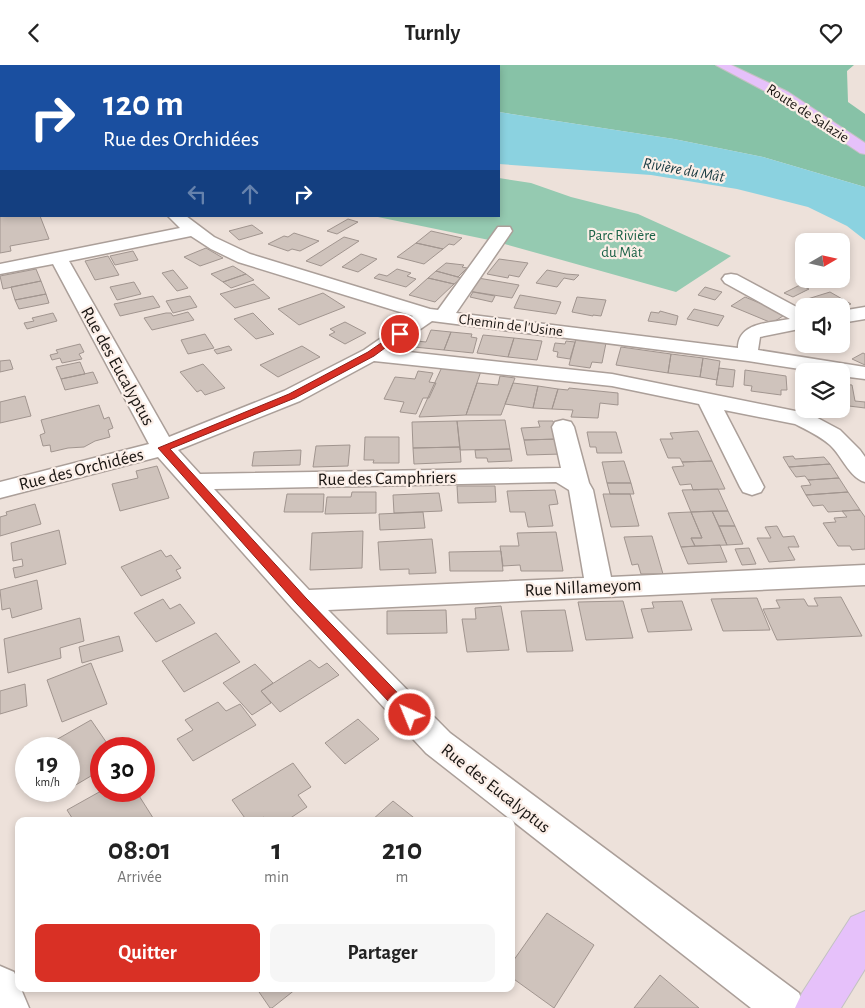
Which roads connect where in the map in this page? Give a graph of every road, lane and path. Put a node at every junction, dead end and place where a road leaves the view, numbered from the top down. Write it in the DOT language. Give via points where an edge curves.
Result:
graph roads {
  1 [pos="722,65"];
  2 [pos="865,150"];
  3 [pos="177,217"];
  4 [pos="192,231"];
  5 [pos="504,231"];
  6 [pos="59,258"];
  7 [pos="0,269"];
  8 [pos="731,279"];
  9 [pos="865,313"];
  10 [pos="436,315"];
  11 [pos="795,315"];
  12 [pos="850,316"];
  13 [pos="795,322"];
  14 [pos="371,354"];
  15 [pos="748,355"];
  16 [pos="865,373"];
  17 [pos="708,400"];
  18 [pos="563,427"];
  19 [pos="163,448"];
  20 [pos="865,475"];
  21 [pos="195,482"];
  22 [pos="576,482"];
  23 [pos="752,487"];
  24 [pos="0,490"];
  25 [pos="865,575"];
  26 [pos="599,586"];
  27 [pos="302,601"];
  28 [pos="865,931"];
  29 [pos="0,986"];
  30 [pos="8,1008"];
  31 [pos="784,1008"];
  32 [pos="817,1008"];
  1 -- 2 [label="main road, Route de Salazie" via="783,95"];
  3 -- 4 [label="street, Chemin de l'Usine"];
  4 -- 6 [label="street"];
  4 -- 10 [label="street, Chemin de l'Usine" via="244,258"];
  5 -- 10 [label="street"];
  6 -- 7 [label="street"];
  6 -- 19 [label="street, Rue des Eucalyptus"];
  8 -- 11 [label="street"];
  9 -- 12 [label="street"];
  10 -- 14 [label="street, Rue des Orchidées"];
  10 -- 15 [label="street, Chemin de l'Usine"];
  13 -- 15 [label="street" via="753,333 748,339"];
  14 -- 17 [label="street" via="612,379"];
  14 -- 19 [label="street, Rue des Orchidées" via="292,396"];
  15 -- 16 [label="street, Chemin de l'Usine"];
  17 -- 20 [label="street" via="802,419 828,431 847,448"];
  17 -- 23 [label="street"];
  18 -- 22 [label="street"];
  19 -- 21 [label="street, Rue des Eucalyptus"];
  19 -- 24 [label="street, Rue des Orchidées"];
  21 -- 22 [label="street, Rue des Camphriers" via="556,474"];
  21 -- 27 [label="street, Rue des Eucalyptus"];
  22 -- 26 [label="street" via="581,490"];
  25 -- 26 [label="street, Rue Nillameyom"];
  26 -- 27 [label="street, Rue Nillameyom"];
  27 -- 31 [label="street, Rue des Eucalyptus" via="438,743"];
  28 -- 32 [label="main road"];
  29 -- 30 [label="street"];
}
